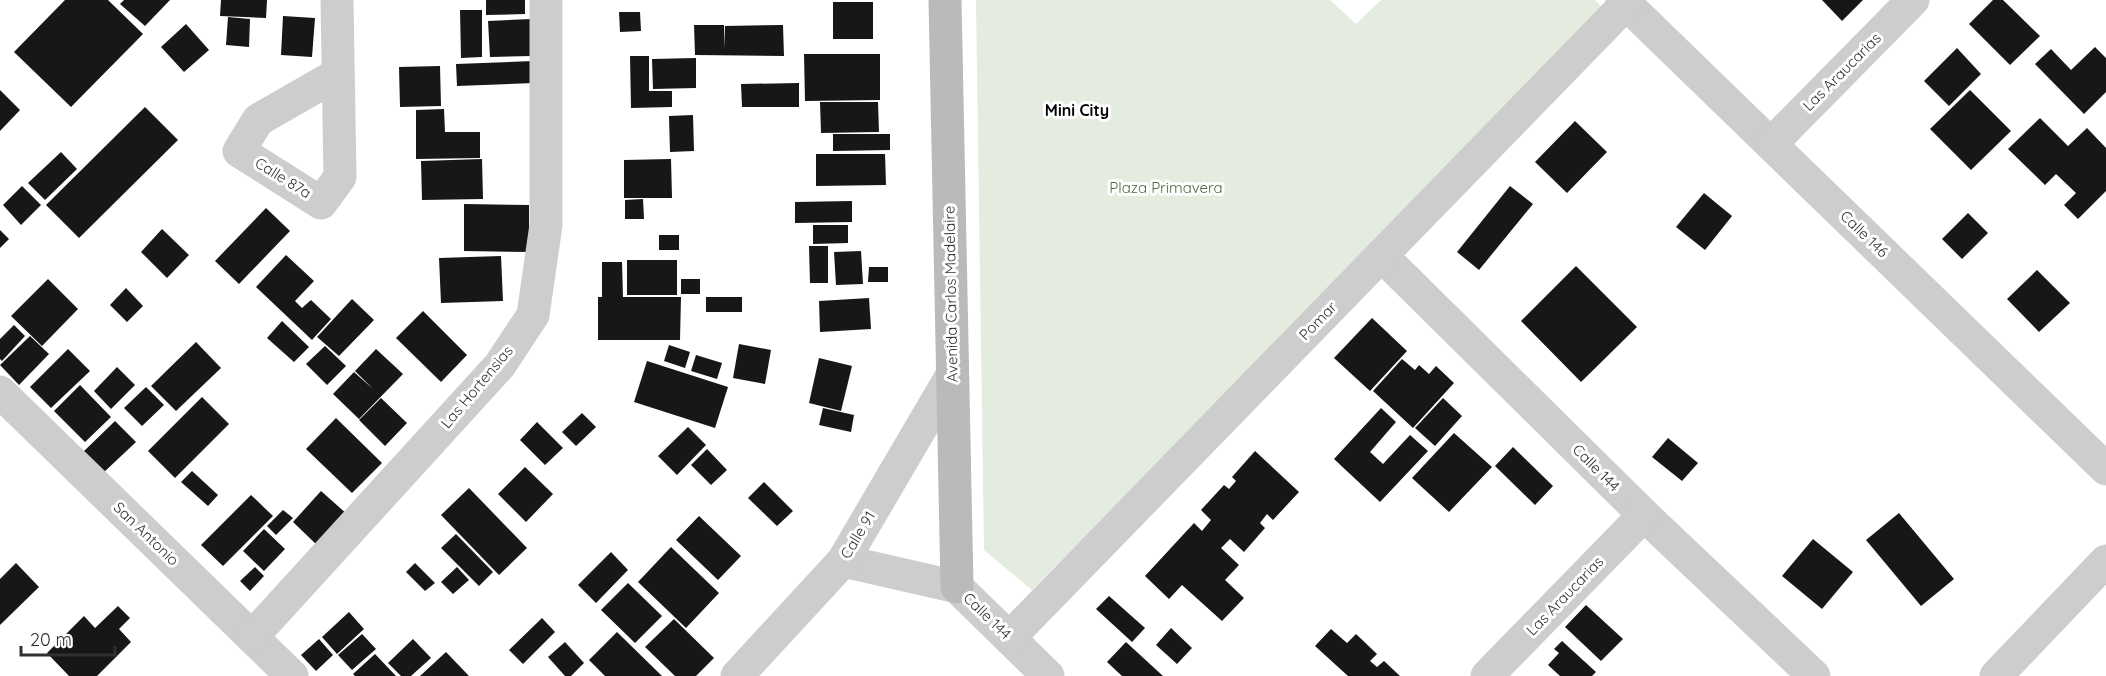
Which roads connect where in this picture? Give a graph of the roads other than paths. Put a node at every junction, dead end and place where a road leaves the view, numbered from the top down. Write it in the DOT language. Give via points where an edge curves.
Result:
graph roads {
  1 [pos="337,0"];
  2 [pos="546,0"];
  3 [pos="945,0"];
  4 [pos="1913,0"];
  5 [pos="1624,2"];
  6 [pos="338,74"];
  7 [pos="1771,144"];
  8 [pos="1382,256"];
  9 [pos="952,375"];
  10 [pos="0,392"];
  11 [pos="2106,469"];
  12 [pos="1644,515"];
  13 [pos="843,561"];
  14 [pos="2106,561"];
  15 [pos="957,587"];
  16 [pos="252,637"];
  17 [pos="1009,638"];
  18 [pos="292,676"];
  19 [pos="737,676"];
  20 [pos="1048,676"];
  21 [pos="1487,676"];
  22 [pos="1814,676"];
  23 [pos="1996,676"];
  1 -- 6 [label="street"];
  2 -- 16 [label="street, Las Hortensias" via="546,225 533,315 500,365"];
  3 -- 9 [label="street, Avenida Carlos Madelaire"];
  4 -- 7 [label="street, Las Araucarias"];
  5 -- 7 [label="street, Calle 146"];
  5 -- 8 [label="street, Pomar"];
  7 -- 11 [label="street, Calle 146"];
  8 -- 12 [label="street, Calle 144"];
  8 -- 17 [label="street, Pomar"];
  9 -- 13 [label="street, Calle 91"];
  9 -- 15 [label="street, Avenida Carlos Madelaire"];
  10 -- 16 [label="street, San Antonio"];
  12 -- 21 [label="street, Las Araucarias"];
  12 -- 22 [label="street, Calle 144"];
  13 -- 15 [label="street, Calle 144"];
  13 -- 19 [label="street, Calle 91"];
  14 -- 23 [label="street"];
  15 -- 17 [label="street, Calle 144"];
  16 -- 18 [label="street, San Antonio"];
  17 -- 20 [label="street, Calle 144"];
}
